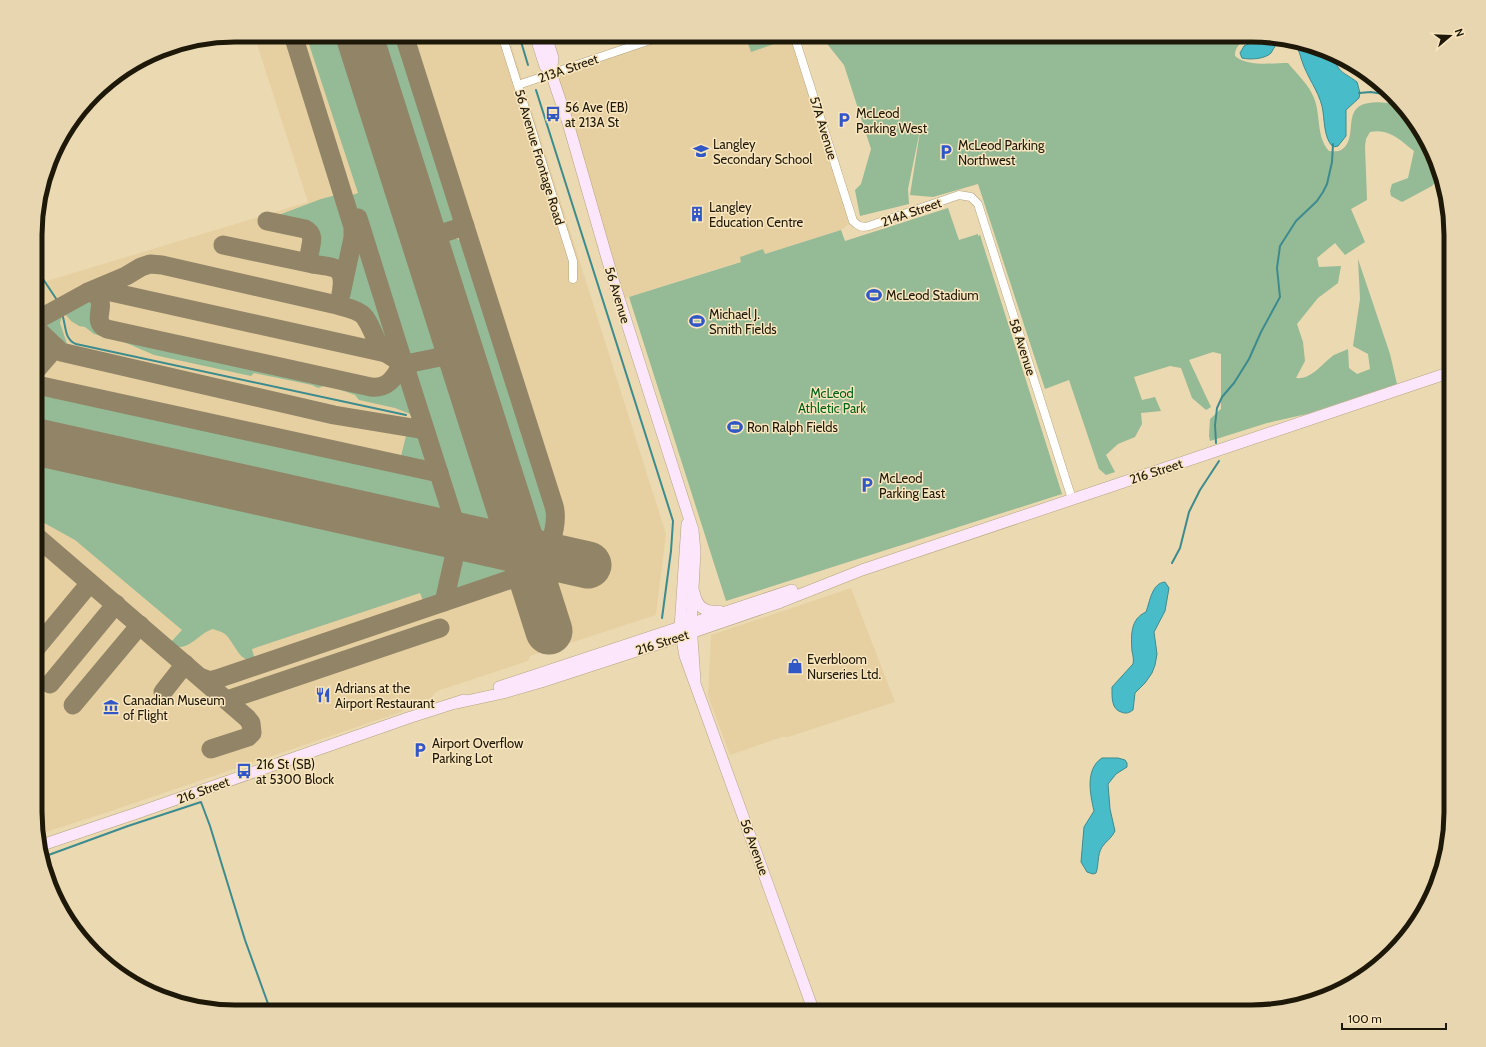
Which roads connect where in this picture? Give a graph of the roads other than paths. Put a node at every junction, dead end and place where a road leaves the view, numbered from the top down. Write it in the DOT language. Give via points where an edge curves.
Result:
graph roads {
  1 [pos="504,42"];
  2 [pos="537,42"];
  3 [pos="548,42"];
  4 [pos="644,42"];
  5 [pos="796,42"];
  6 [pos="552,73"];
  7 [pos="518,85"];
  8 [pos="971,197"];
  9 [pos="854,221"];
  10 [pos="573,279"];
  11 [pos="1444,374"];
  12 [pos="1072,499"];
  13 [pos="688,515"];
  14 [pos="862,570"];
  15 [pos="693,585"];
  16 [pos="732,610"];
  17 [pos="691,628"];
  18 [pos="680,632"];
  19 [pos="695,681"];
  20 [pos="45,844"];
  21 [pos="811,1005"];
  1 -- 7 [label="street, 56 Avenue Frontage Road"];
  2 -- 6 [label="main road, 56 Avenue" via="545,66"];
  3 -- 6 [label="main road, 56 Avenue" via="553,58"];
  4 -- 6 [label="street, 213A Street"];
  5 -- 9 [label="street, 57A Avenue"];
  6 -- 7 [label="street, 213A Street"];
  6 -- 13 [label="main road, 56 Avenue" via="615,286"];
  7 -- 10 [label="street, 56 Avenue Frontage Road" via="573,261"];
  8 -- 9 [label="street, 214A Street" via="959,195 865,227 857,225"];
  8 -- 12 [label="street, 58 Avenue" via="978,204"];
  11 -- 12 [label="main road, 216 Street"];
  12 -- 14 [label="main road, 216 Street"];
  13 -- 15 [label="main road, 56 Avenue" via="696,552"];
  13 -- 18 [label="main road, 56 Avenue"];
  14 -- 16 [label="main road, 216 Street"];
  14 -- 17 [label="main road, 216 Street" via="781,602"];
  15 -- 16 [label="main road" via="696,599 702,609 713,612"];
  15 -- 17 [label="main road, 56 Avenue"];
  16 -- 17 [label="main road, 216 Street"];
  17 -- 18 [label="main road, 216 Street"];
  17 -- 19 [label="main road, 56 Avenue"];
  18 -- 19 [label="main road, 56 Avenue" via="685,656"];
  18 -- 20 [label="main road, 216 Street" via="499,686 458,703 394,722"];
  19 -- 21 [label="main road, 56 Avenue"];
}
